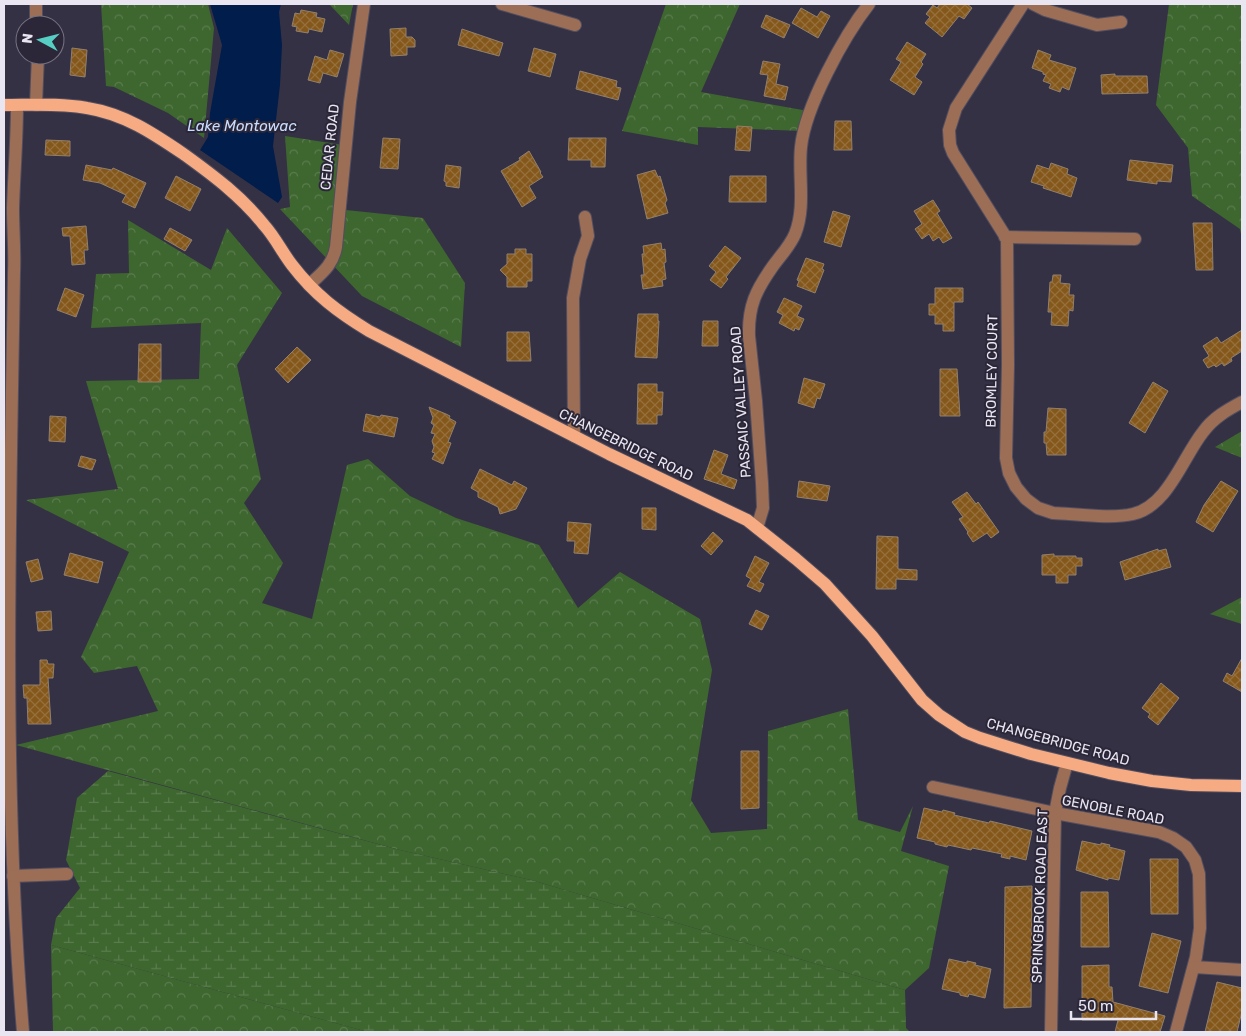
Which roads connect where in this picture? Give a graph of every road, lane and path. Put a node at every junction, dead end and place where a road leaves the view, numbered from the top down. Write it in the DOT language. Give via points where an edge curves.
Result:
graph roads {
  1 [pos="364,4"];
  2 [pos="502,4"];
  3 [pos="869,4"];
  4 [pos="1023,4"];
  5 [pos="1033,4"];
  6 [pos="1121,22"];
  7 [pos="575,25"];
  8 [pos="38,65"];
  9 [pos="4,105"];
  10 [pos="17,105"];
  11 [pos="36,105"];
  12 [pos="586,217"];
  13 [pos="1005,236"];
  14 [pos="1135,239"];
  15 [pos="309,285"];
  16 [pos="1242,402"];
  17 [pos="574,436"];
  18 [pos="757,528"];
  19 [pos="1067,763"];
  20 [pos="1242,786"];
  21 [pos="933,787"];
  22 [pos="1055,813"];
  23 [pos="67,874"];
  24 [pos="10,879"];
  25 [pos="1194,967"];
  26 [pos="1242,970"];
  27 [pos="23,1032"];
  28 [pos="1051,1032"];
  29 [pos="1176,1032"];
  1 -- 15 [label="street, CEDAR ROAD" via="350,102 335,255"];
  2 -- 7 [label="street"];
  3 -- 18 [label="street, PASSAIC VALLEY ROAD" via="841,48 806,118 800,148 799,219 795,234 752,302 748,325 763,508"];
  4 -- 13 [label="street, BROMLEY COURT" via="956,108 949,130 953,153"];
  5 -- 6 [label="street" via="1097,25"];
  8 -- 11 [label="street"];
  9 -- 10 [label="main road, CHANGEBRIDGE ROAD"];
  10 -- 11 [label="main road, CHANGEBRIDGE ROAD"];
  10 -- 24 [label="street" via="9,552"];
  11 -- 15 [label="main road, CHANGEBRIDGE ROAD" via="63,105 109,113 151,132 204,169 251,209"];
  12 -- 17 [label="street" via="588,236 573,298"];
  13 -- 14 [label="street"];
  13 -- 16 [label="street, BROMLEY COURT" via="1008,256 1006,458 1012,480 1032,504 1053,513 1120,516 1141,512 1160,498 1204,430"];
  15 -- 17 [label="main road, CHANGEBRIDGE ROAD" via="343,315 369,331"];
  17 -- 18 [label="main road, CHANGEBRIDGE ROAD" via="747,520"];
  18 -- 19 [label="main road, CHANGEBRIDGE ROAD" via="847,606 922,700 939,716 980,738"];
  19 -- 20 [label="main road, CHANGEBRIDGE ROAD" via="1152,781"];
  19 -- 22 [label="street, SPRINGBROOK ROAD EAST"];
  21 -- 22 [label="street, GENOBLE ROAD"];
  22 -- 25 [label="street, GENOBLE ROAD" via="1158,832 1186,847 1199,874 1200,928"];
  22 -- 28 [label="street, SPRINGBROOK ROAD EAST"];
  23 -- 24 [label="street"];
  24 -- 27 [label="street"];
  25 -- 26 [label="street"];
  25 -- 29 [label="street, GENOBLE ROAD"];
}
